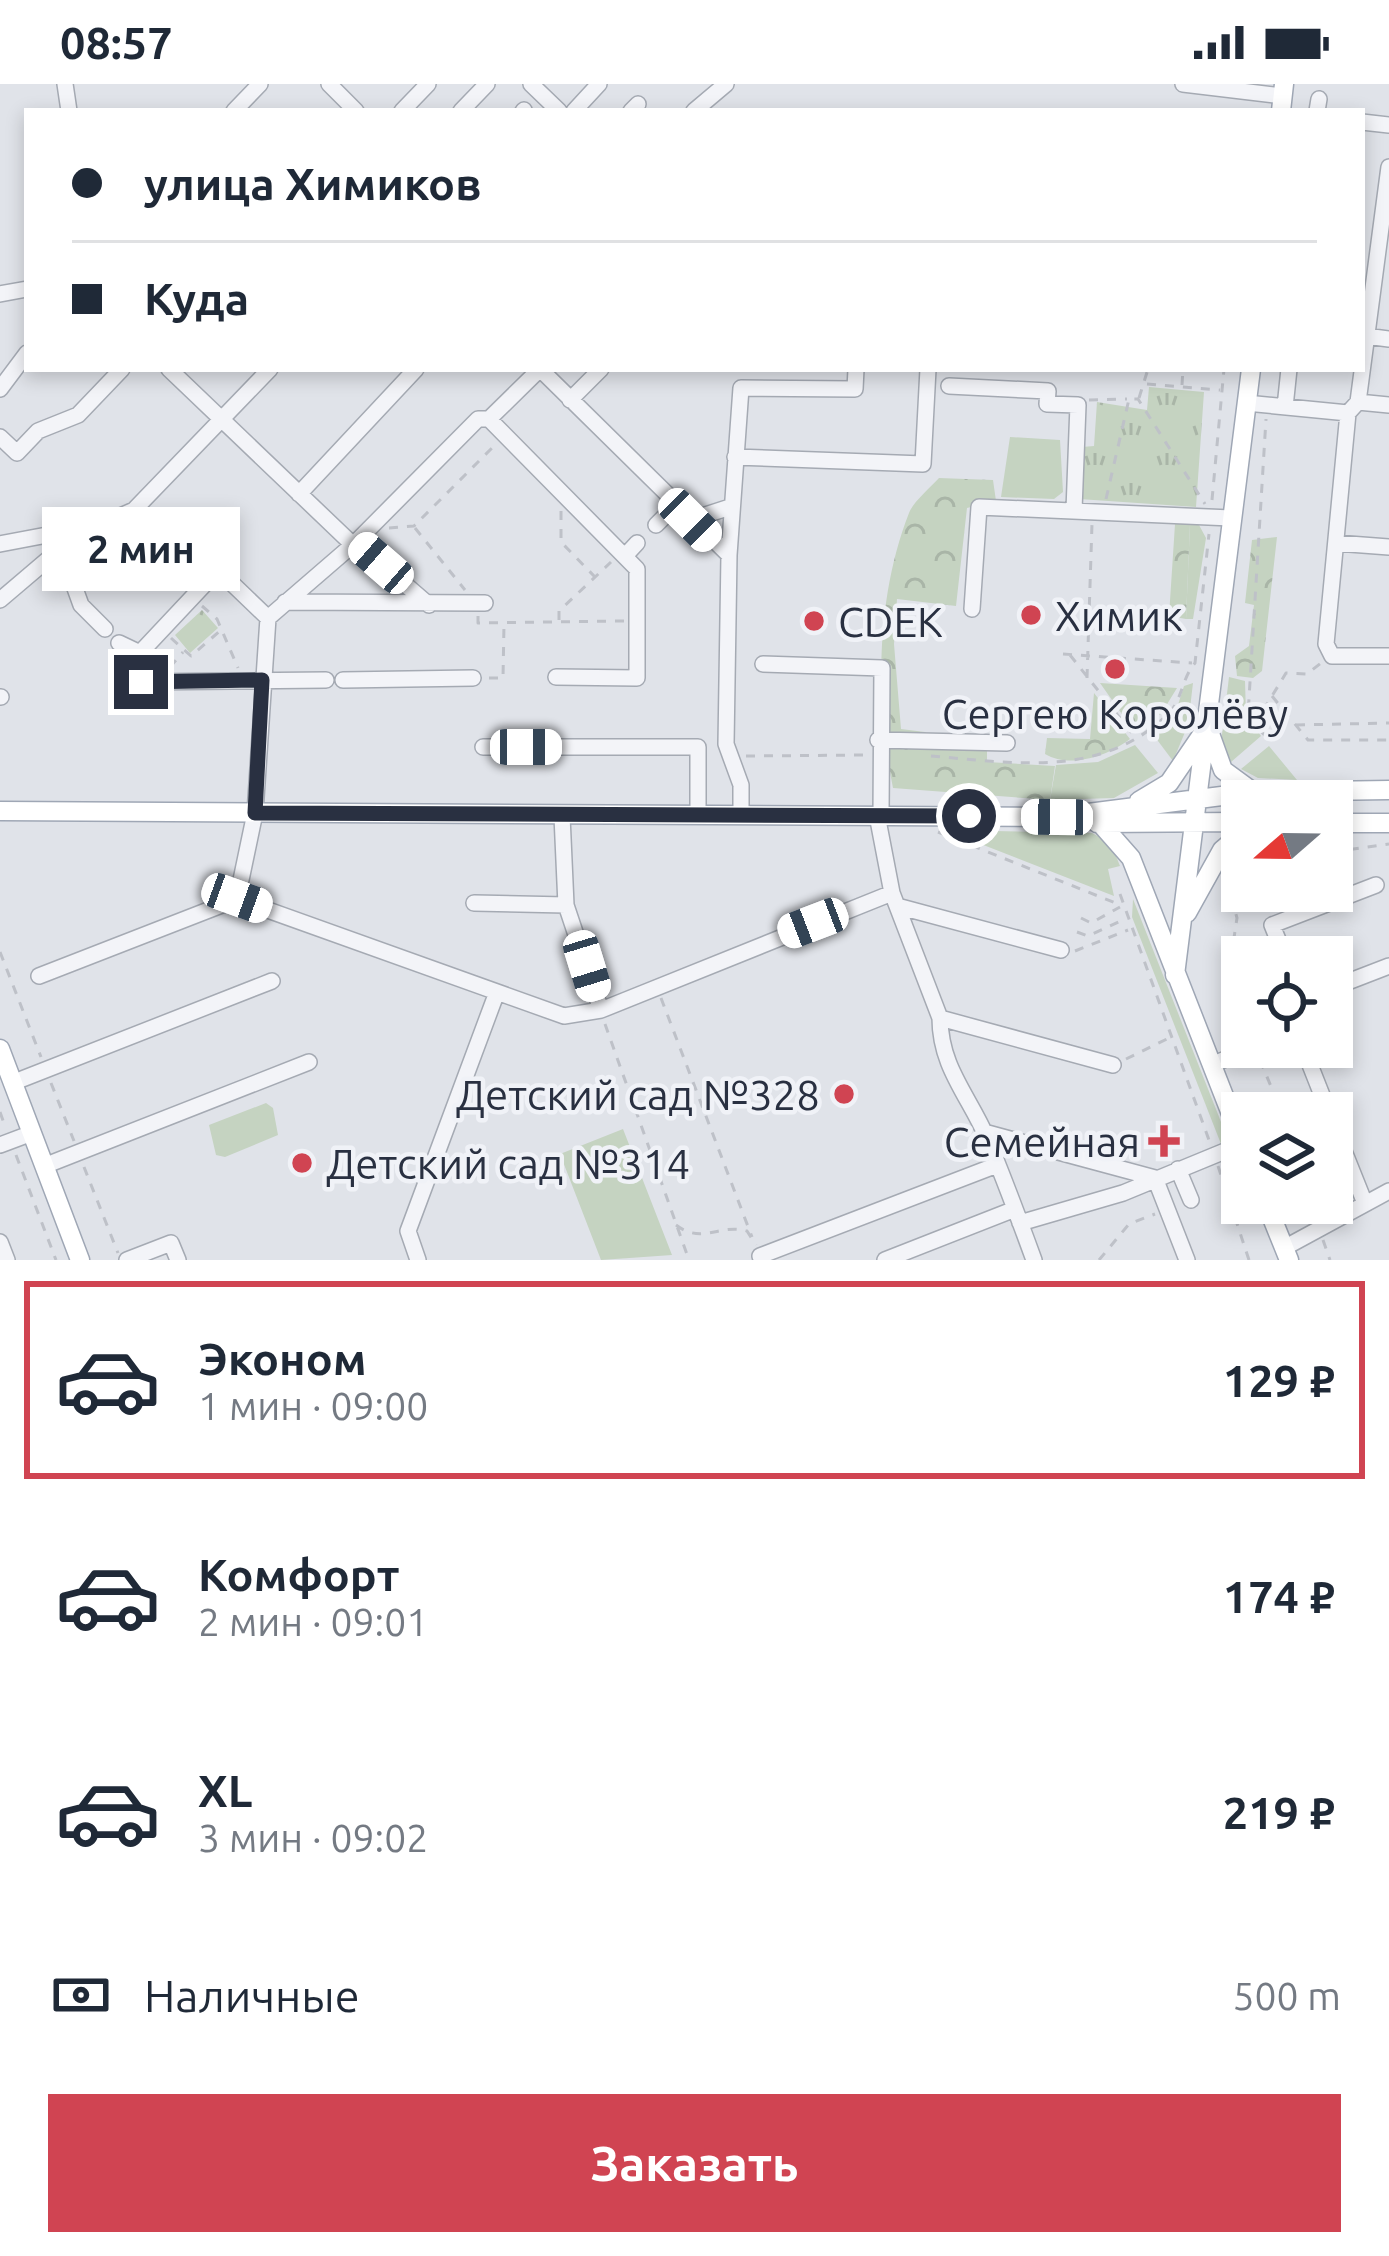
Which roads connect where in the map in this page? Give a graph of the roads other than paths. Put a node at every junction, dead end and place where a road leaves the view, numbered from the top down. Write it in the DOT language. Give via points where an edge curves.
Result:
graph roads {
  1 [pos="260,84"];
  2 [pos="329,84"];
  3 [pos="428,84"];
  4 [pos="487,84"];
  5 [pos="531,84"];
  6 [pos="599,84"];
  7 [pos="726,84"];
  8 [pos="1183,84"];
  9 [pos="1282,97"];
  10 [pos="237,108"];
  11 [pos="353,108"];
  12 [pos="405,108"];
  13 [pos="464,108"];
  14 [pos="556,108"];
  15 [pos="577,108"];
  16 [pos="698,108"];
  17 [pos="1389,166"];
  18 [pos="1385,225"];
  19 [pos="1366,336"];
  20 [pos="1389,339"];
  21 [pos="1365,341"];
  22 [pos="24,357"];
  23 [pos="119,372"];
  24 [pos="172,372"];
  25 [pos="267,372"];
  26 [pos="413,372"];
  27 [pos="537,372"];
  28 [pos="543,372"];
  29 [pos="599,372"];
  30 [pos="856,372"];
  31 [pos="928,372"];
  32 [pos="1018,372"];
  33 [pos="1251,372"];
  34 [pos="1289,372"];
  35 [pos="1359,372"];
  36 [pos="949,386"];
  37 [pos="0,388"];
  38 [pos="1018,389"];
  39 [pos="570,400"];
  40 [pos="1257,404"];
  41 [pos="1389,405"];
  42 [pos="1285,407"];
  43 [pos="1353,407"];
  44 [pos="221,419"];
  45 [pos="489,419"];
  46 [pos="0,437"];
  47 [pos="735,457"];
  48 [pos="299,494"];
  49 [pos="675,506"];
  50 [pos="730,507"];
  51 [pos="1074,510"];
  52 [pos="1221,517"];
  53 [pos="690,520"];
  54 [pos="656,525"];
  55 [pos="358,538"];
  56 [pos="57,541"];
  57 [pos="638,543"];
  58 [pos="1336,543"];
  59 [pos="0,544"];
  60 [pos="1389,547"];
  61 [pos="623,554"];
  62 [pos="729,555"];
  63 [pos="0,600"];
  64 [pos="286,602"];
  65 [pos="476,604"];
  66 [pos="429,605"];
  67 [pos="972,609"];
  68 [pos="268,618"];
  69 [pos="105,629"];
  70 [pos="119,643"];
  71 [pos="140,652"];
  72 [pos="1389,656"];
  73 [pos="764,664"];
  74 [pos="556,677"];
  75 [pos="473,678"];
  76 [pos="253,680"];
  77 [pos="1208,721"];
  78 [pos="1007,743"];
  79 [pos="483,746"];
  80 [pos="878,746"];
  81 [pos="1237,780"];
  82 [pos="1389,790"];
  83 [pos="1353,791"];
  84 [pos="1221,794"];
  85 [pos="1198,796"];
  86 [pos="1123,808"];
  87 [pos="0,812"];
  88 [pos="255,813"];
  89 [pos="698,815"];
  90 [pos="879,815"];
  91 [pos="562,816"];
  92 [pos="741,816"];
  93 [pos="1057,817"];
  94 [pos="1194,822"];
  95 [pos="1221,822"];
  96 [pos="1353,823"];
  97 [pos="1389,823"];
  98 [pos="1100,824"];
  99 [pos="1221,852"];
  100 [pos="1376,885"];
  101 [pos="237,898"];
  102 [pos="894,899"];
  103 [pos="474,903"];
  104 [pos="566,904"];
  105 [pos="1181,922"];
  106 [pos="1276,936"];
  107 [pos="1061,950"];
  108 [pos="1389,966"];
  109 [pos="1175,975"];
  110 [pos="39,976"];
  111 [pos="1353,980"];
  112 [pos="272,981"];
  113 [pos="497,992"];
  114 [pos="601,1010"];
  115 [pos="940,1018"];
  116 [pos="0,1049"];
  117 [pos="1221,1061"];
  118 [pos="309,1062"];
  119 [pos="1113,1065"];
  120 [pos="1211,1065"];
  121 [pos="12,1083"];
  122 [pos="1222,1092"];
  123 [pos="984,1132"];
  124 [pos="32,1133"];
  125 [pos="5,1143"];
  126 [pos="1221,1152"];
  127 [pos="998,1165"];
  128 [pos="44,1166"];
  129 [pos="1178,1169"];
  130 [pos="1353,1174"];
  131 [pos="1155,1178"];
  132 [pos="1387,1197"];
  133 [pos="1190,1200"];
  134 [pos="1364,1201"];
  135 [pos="1017,1216"];
  136 [pos="1274,1224"];
  137 [pos="0,1242"];
  138 [pos="1286,1254"];
  139 [pos="760,1256"];
  140 [pos="7,1260"];
  141 [pos="80,1260"];
  142 [pos="124,1260"];
  143 [pos="178,1260"];
  144 [pos="418,1260"];
  145 [pos="885,1260"];
  146 [pos="1034,1260"];
  147 [pos="1187,1260"];
  1 -- 10 [label="street"];
  2 -- 11 [label="street"];
  3 -- 12 [label="street"];
  4 -- 13 [label="street"];
  5 -- 14 [label="street"];
  6 -- 15 [label="street"];
  7 -- 16 [label="street"];
  8 -- 9 [label="street"];
  17 -- 18 [label="street"];
  18 -- 19 [label="street"];
  19 -- 20 [label="street"];
  19 -- 21 [label="street"];
  22 -- 37 [label="street"];
  23 -- 46 [label="street" via="78,415 38,431 17,453"];
  24 -- 44 [label="street"];
  25 -- 44 [label="street"];
  26 -- 48 [label="street"];
  27 -- 45 [label="street"];
  28 -- 39 [label="street"];
  29 -- 39 [label="street"];
  30 -- 47 [label="street" via="855,389 741,388"];
  31 -- 47 [label="street" via="923,464"];
  32 -- 38 [label="street"];
  33 -- 40 [label="main road"];
  34 -- 42 [label="street"];
  35 -- 43 [label="street"];
  36 -- 38 [label="street"];
  38 -- 51 [label="street" via="1048,391 1047,404 1078,406"];
  39 -- 49 [label="street"];
  40 -- 42 [label="street"];
  40 -- 52 [label="main road"];
  41 -- 43 [label="street"];
  42 -- 43 [label="street"];
  43 -- 58 [label="street"];
  44 -- 48 [label="street"];
  44 -- 56 [label="street" via="134,510"];
  45 -- 55 [label="street" via="478,418"];
  45 -- 61 [label="street"];
  47 -- 50 [label="street"];
  48 -- 55 [label="street"];
  49 -- 53 [label="street"];
  49 -- 54 [label="street"];
  50 -- 53 [label="street"];
  50 -- 62 [label="street"];
  51 -- 52 [label="street"];
  51 -- 67 [label="street" via="979,507"];
  52 -- 77 [label="main road"];
  53 -- 62 [label="street"];
  55 -- 64 [label="street"];
  55 -- 66 [label="street"];
  56 -- 59 [label="street"];
  56 -- 63 [label="street"];
  56 -- 69 [label="street" via="81,605"];
  57 -- 61 [label="street"];
  58 -- 60 [label="street"];
  58 -- 72 [label="street" via="1326,644 1332,656"];
  61 -- 74 [label="street" via="638,569 637,678"];
  62 -- 92 [label="street" via="726,744 741,784"];
  64 -- 66 [label="street"];
  64 -- 68 [label="street"];
  65 -- 66 [label="street"];
  68 -- 71 [label="street" via="218,570"];
  68 -- 76 [label="street"];
  70 -- 71 [label="street"];
  71 -- 76 [label="street" via="141,682"];
  73 -- 80 [label="street" via="881,668"];
  75 -- 76 [label="street"];
  76 -- 88 [label="street"];
  77 -- 81 [label="main road" via="1223,770"];
  77 -- 85 [label="main road"];
  77 -- 86 [label="main road" via="1169,783"];
  78 -- 80 [label="street"];
  79 -- 89 [label="street" via="698,747"];
  80 -- 90 [label="street"];
  82 -- 83 [label="main road"];
  84 -- 85 [label="main road"];
  85 -- 86 [label="main road"];
  85 -- 94 [label="main road"];
  86 -- 93 [label="main road"];
  87 -- 88 [label="main road"];
  88 -- 91 [label="main road"];
  88 -- 101 [label="street"];
  89 -- 91 [label="main road"];
  89 -- 92 [label="main road"];
  90 -- 92 [label="main road"];
  90 -- 93 [label="main road"];
  90 -- 102 [label="street"];
  91 -- 104 [label="street"];
  93 -- 98 [label="main road"];
  94 -- 95 [label="main road"];
  94 -- 98 [label="main road"];
  94 -- 105 [label="main road"];
  96 -- 97 [label="main road"];
  98 -- 109 [label="main road" via="1131,858"];
  99 -- 105 [label="main road"];
  100 -- 106 [label="street" via="1272,925"];
  101 -- 110 [label="street"];
  101 -- 113 [label="street"];
  102 -- 107 [label="street"];
  102 -- 114 [label="street"];
  102 -- 115 [label="street"];
  103 -- 104 [label="street"];
  104 -- 114 [label="street"];
  105 -- 109 [label="main road"];
  108 -- 111 [label="street"];
  109 -- 120 [label="main road"];
  112 -- 121 [label="street"];
  113 -- 114 [label="street" via="564,1016"];
  113 -- 144 [label="street" via="408,1232"];
  115 -- 119 [label="street"];
  115 -- 123 [label="street" via="952,1078"];
  116 -- 121 [label="main road"];
  117 -- 120 [label="street"];
  118 -- 128 [label="street"];
  120 -- 122 [label="main road"];
  121 -- 124 [label="main road"];
  123 -- 127 [label="street"];
  123 -- 131 [label="street"];
  124 -- 125 [label="street"];
  124 -- 128 [label="main road"];
  126 -- 129 [label="street"];
  127 -- 135 [label="street"];
  127 -- 139 [label="street"];
  128 -- 141 [label="main road"];
  129 -- 131 [label="street"];
  129 -- 133 [label="street"];
  130 -- 134 [label="street"];
  131 -- 135 [label="street"];
  131 -- 147 [label="street"];
  132 -- 134 [label="street"];
  134 -- 138 [label="street"];
  135 -- 145 [label="street"];
  135 -- 146 [label="street"];
  136 -- 138 [label="main road"];
  137 -- 140 [label="street"];
  142 -- 143 [label="street" via="171,1243"];
}
